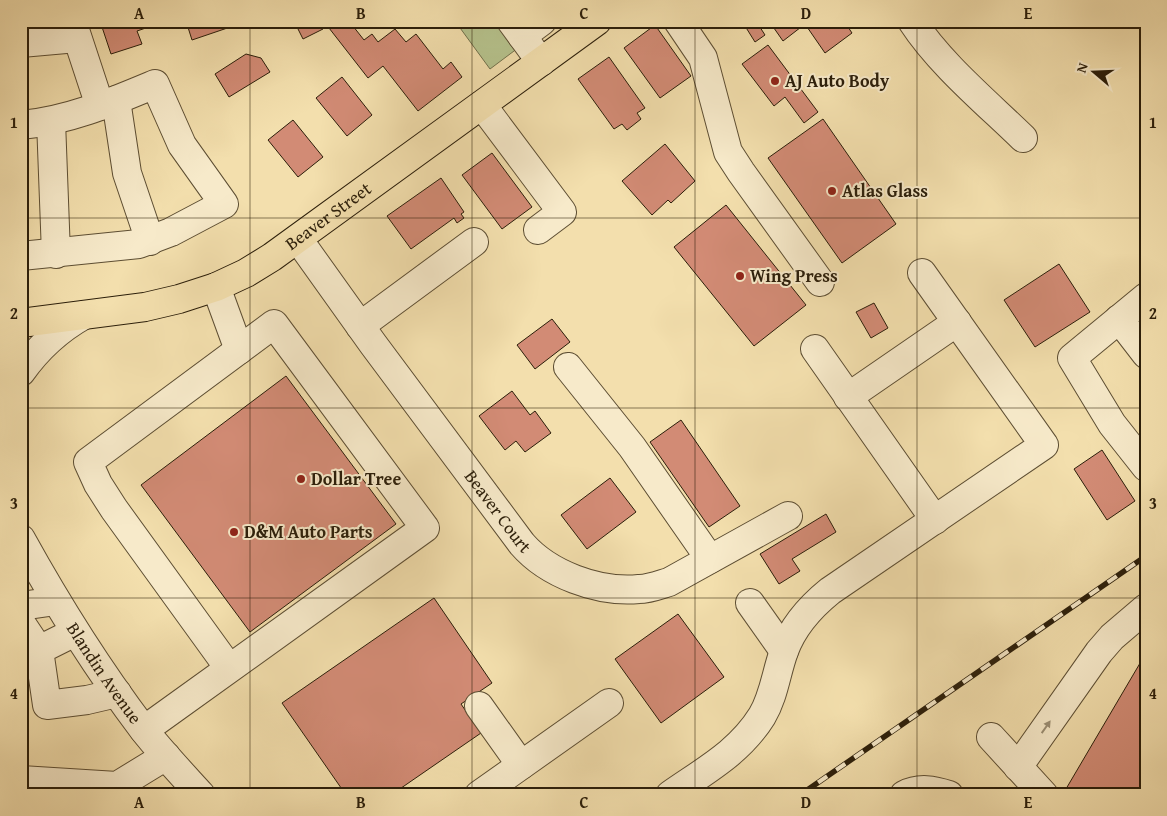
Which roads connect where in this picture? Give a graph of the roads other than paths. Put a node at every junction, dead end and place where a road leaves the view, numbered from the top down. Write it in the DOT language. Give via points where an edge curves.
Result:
graph roads {
  1 [pos="597,21"];
  2 [pos="678,21"];
  3 [pos="912,21"];
  4 [pos="525,26"];
  5 [pos="74,29"];
  6 [pos="21,43"];
  7 [pos="540,62"];
  8 [pos="108,103"];
  9 [pos="482,105"];
  10 [pos="51,121"];
  11 [pos="21,125"];
  12 [pos="1023,138"];
  13 [pos="538,230"];
  14 [pos="298,239"];
  15 [pos="150,241"];
  16 [pos="474,242"];
  17 [pos="56,254"];
  18 [pos="21,256"];
  19 [pos="922,274"];
  20 [pos="820,282"];
  21 [pos="216,287"];
  22 [pos="1146,297"];
  23 [pos="84,315"];
  24 [pos="1119,319"];
  25 [pos="957,322"];
  26 [pos="21,323"];
  27 [pos="360,326"];
  28 [pos="815,349"];
  29 [pos="240,350"];
  30 [pos="1146,354"];
  31 [pos="568,366"];
  32 [pos="21,372"];
  33 [pos="848,397"];
  34 [pos="1146,467"];
  35 [pos="788,516"];
  36 [pos="935,520"];
  37 [pos="21,539"];
  38 [pos="710,559"];
  39 [pos="56,601"];
  40 [pos="750,603"];
  41 [pos="21,606"];
  42 [pos="1146,608"];
  43 [pos="21,624"];
  44 [pos="75,632"];
  45 [pos="39,650"];
  46 [pos="784,651"];
  47 [pos="229,668"];
  48 [pos="117,693"];
  49 [pos="609,703"];
  50 [pos="479,706"];
  51 [pos="144,730"];
  52 [pos="991,737"];
  53 [pos="166,756"];
  54 [pos="521,765"];
  55 [pos="1018,767"];
  56 [pos="21,780"];
  57 [pos="109,791"];
  58 [pos="201,795"];
  59 [pos="479,795"];
  60 [pos="670,795"];
  61 [pos="904,795"];
  62 [pos="949,795"];
  63 [pos="1044,795"];
  1 -- 7 [label="main road, Beaver Street"];
  2 -- 20 [label="street" via="705,63 728,152"];
  3 -- 12 [label="street" via="940,58"];
  4 -- 7 [label="street"];
  5 -- 6 [label="street"];
  5 -- 8 [label="street"];
  7 -- 9 [label="main road, Beaver Street"];
  8 -- 10 [label="street"];
  8 -- 15 [label="street"];
  8 -- 15 [label="street" via="155,84 182,144 224,204"];
  9 -- 13 [label="street" via="562,212"];
  9 -- 14 [label="main road, Beaver Street"];
  10 -- 11 [label="street"];
  10 -- 17 [label="street"];
  14 -- 21 [label="main road, Beaver Street" via="253,269"];
  14 -- 27 [label="street, Beaver Court"];
  15 -- 17 [label="street"];
  16 -- 27 [label="street"];
  17 -- 18 [label="street"];
  19 -- 25 [label="street"];
  21 -- 23 [label="main road, Beaver Street" via="145,307"];
  21 -- 29 [label="street"];
  22 -- 24 [label="street"];
  23 -- 26 [label="main road, Beaver Street"];
  23 -- 32 [label="street" via="53,336"];
  24 -- 30 [label="street"];
  24 -- 34 [label="street" via="1072,358 1112,424"];
  25 -- 33 [label="street"];
  25 -- 36 [label="street" via="1044,445"];
  27 -- 38 [label="street, Beaver Court" via="536,559 581,581 637,590 669,582"];
  28 -- 33 [label="street"];
  29 -- 47 [label="street" via="88,462 114,510"];
  29 -- 47 [label="street" via="274,324 425,528"];
  31 -- 38 [label="street" via="632,447"];
  33 -- 36 [label="street"];
  35 -- 38 [label="street, Beaver Court"];
  36 -- 46 [label="street" via="820,599 801,618"];
  37 -- 39 [label="street, Blandin Avenue"];
  39 -- 41 [label="street"];
  39 -- 44 [label="street, Blandin Avenue"];
  40 -- 46 [label="street"];
  55 -- 42 [label="street, one-way" via="1099,652"];
  43 -- 45 [label="street"];
  44 -- 45 [label="street"];
  44 -- 48 [label="street, Blandin Avenue"];
  45 -- 48 [label="street" via="47,705"];
  46 -- 60 [label="street" via="769,701 748,736 731,753"];
  47 -- 51 [label="street"];
  48 -- 51 [label="street, Blandin Avenue"];
  49 -- 54 [label="street"];
  50 -- 54 [label="street"];
  51 -- 53 [label="street, Blandin Avenue"];
  52 -- 55 [label="street"];
  53 -- 57 [label="street"];
  53 -- 58 [label="street, Blandin Avenue"];
  54 -- 59 [label="street"];
  55 -- 63 [label="street"];
  56 -- 57 [label="street"];
  61 -- 62 [label="street" via="918,790"];
}
